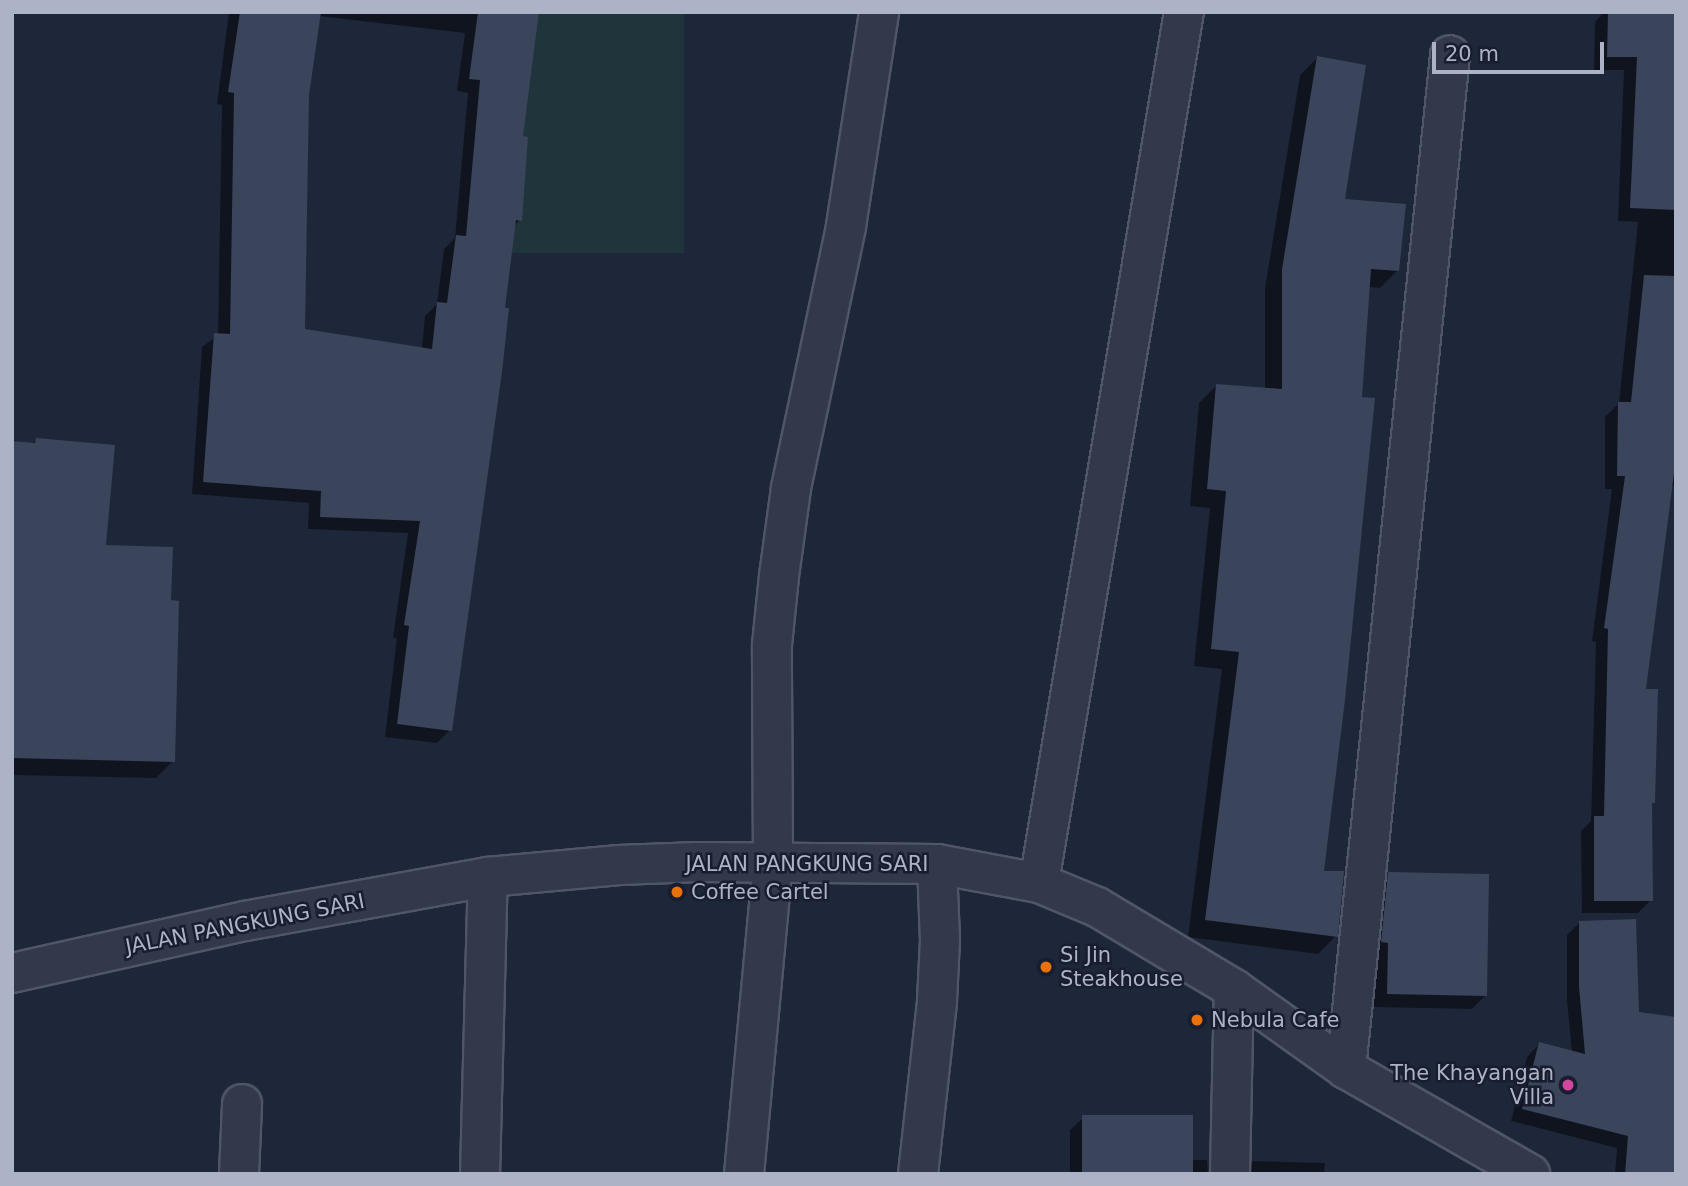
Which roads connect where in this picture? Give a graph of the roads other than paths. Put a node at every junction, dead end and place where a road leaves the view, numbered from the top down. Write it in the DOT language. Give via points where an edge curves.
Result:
graph roads {
  1 [pos="879,12"];
  2 [pos="1184,12"];
  3 [pos="1450,55"];
  4 [pos="773,862"];
  5 [pos="937,864"];
  6 [pos="488,877"];
  7 [pos="1039,883"];
  8 [pos="12,973"];
  9 [pos="1234,989"];
  10 [pos="1346,1069"];
  11 [pos="242,1104"];
  12 [pos="239,1174"];
  13 [pos="480,1174"];
  14 [pos="744,1174"];
  15 [pos="918,1174"];
  16 [pos="1230,1174"];
  17 [pos="1530,1174"];
  1 -- 4 [label="street" via="846,226 791,488 779,576 772,645"];
  2 -- 7 [label="street"];
  3 -- 10 [label="street"];
  4 -- 5 [label="street, JALAN PANGKUNG SARI"];
  4 -- 6 [label="street, JALAN PANGKUNG SARI" via="620,865"];
  4 -- 14 [label="street"];
  5 -- 7 [label="street, JALAN PANGKUNG SARI"];
  5 -- 15 [label="street" via="937,1001"];
  6 -- 8 [label="street, JALAN PANGKUNG SARI" via="245,920"];
  6 -- 13 [label="street"];
  7 -- 9 [label="street, JALAN PANGKUNG SARI" via="1097,907"];
  9 -- 10 [label="street, JALAN PANGKUNG SARI"];
  9 -- 16 [label="street"];
  10 -- 17 [label="street, JALAN PANGKUNG SARI"];
  11 -- 12 [label="street"];
}
